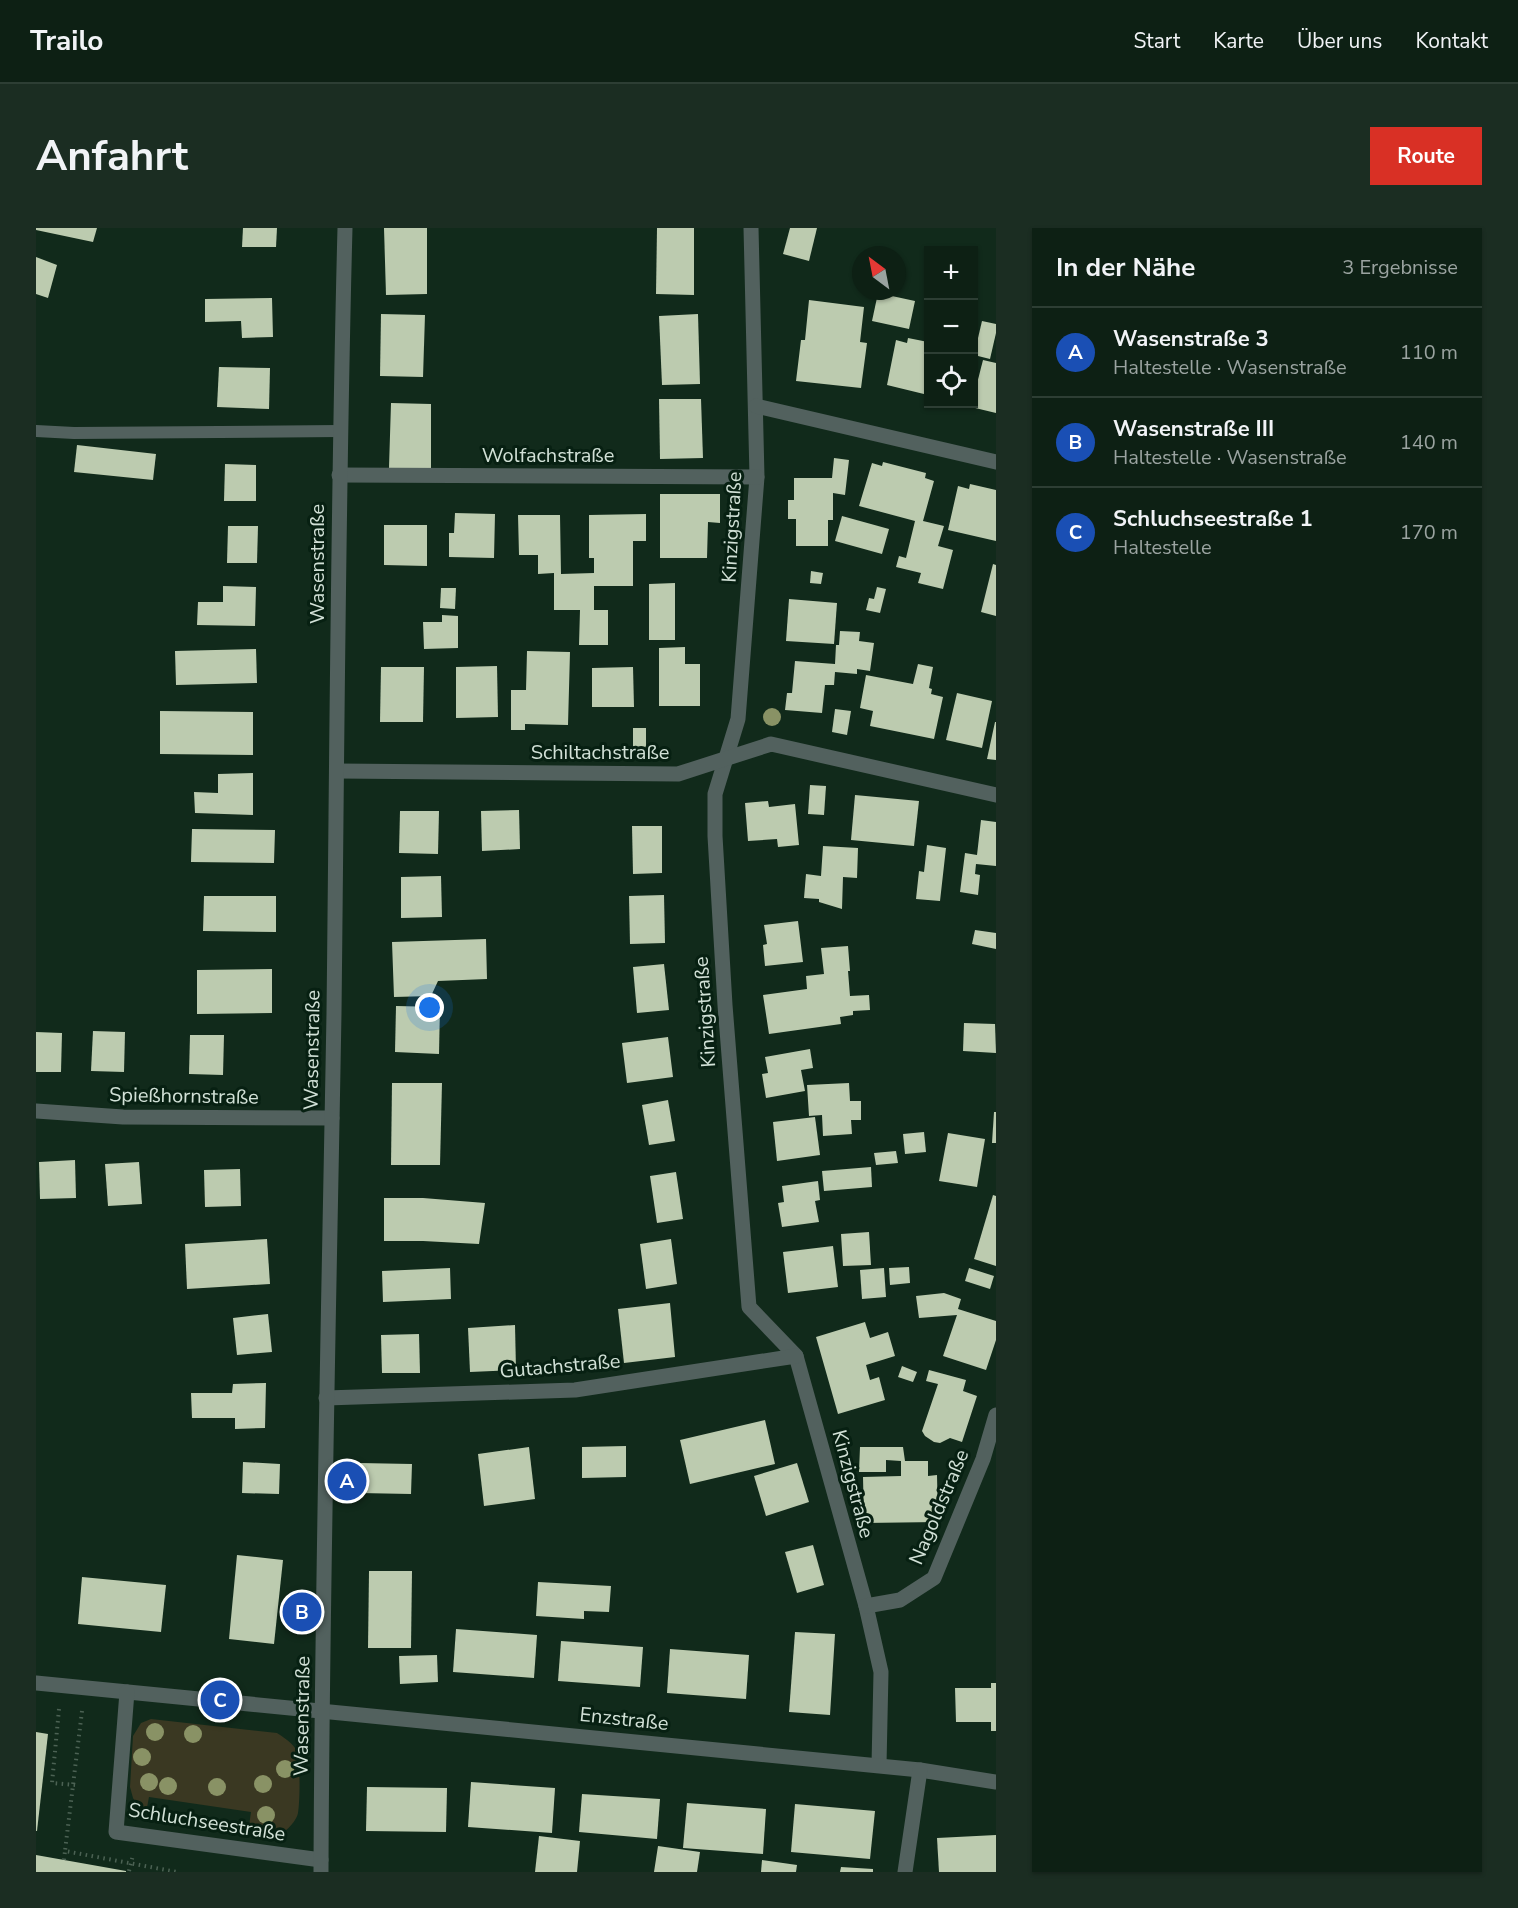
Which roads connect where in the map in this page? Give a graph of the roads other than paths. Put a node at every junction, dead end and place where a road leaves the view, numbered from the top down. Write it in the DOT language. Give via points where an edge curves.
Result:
graph roads {
  1 [pos="345,228"];
  2 [pos="751,228"];
  3 [pos="756,406"];
  4 [pos="36,431"];
  5 [pos="339,431"];
  6 [pos="996,462"];
  7 [pos="339,475"];
  8 [pos="757,477"];
  9 [pos="725,759"];
  10 [pos="337,771"];
  11 [pos="996,795"];
  12 [pos="36,1111"];
  13 [pos="332,1118"];
  14 [pos="796,1356"];
  15 [pos="326,1398"];
  16 [pos="996,1415"];
  17 [pos="866,1606"];
  18 [pos="36,1683"];
  19 [pos="127,1692"];
  20 [pos="323,1710"];
  21 [pos="879,1766"];
  22 [pos="920,1770"];
  23 [pos="996,1782"];
  24 [pos="321,1866"];
  25 [pos="905,1872"];
  1 -- 5 [label="street, Wasenstraße"];
  2 -- 3 [label="street, Kinzigstraße"];
  3 -- 6 [label="street"];
  3 -- 8 [label="street, Kinzigstraße"];
  4 -- 5 [label="lane"];
  5 -- 7 [label="street, Wasenstraße"];
  7 -- 8 [label="street, Wolfachstraße"];
  7 -- 10 [label="street, Wasenstraße"];
  8 -- 9 [label="street, Kinzigstraße" via="738,719"];
  9 -- 10 [label="street, Schiltachstraße" via="678,774"];
  9 -- 11 [label="street, Schiltachstraße" via="771,744"];
  9 -- 14 [label="street, Kinzigstraße" via="715,795 715,836 749,1307"];
  10 -- 13 [label="street, Wasenstraße"];
  12 -- 13 [label="street, Spießhornstraße" via="123,1117"];
  13 -- 15 [label="street, Wasenstraße"];
  14 -- 15 [label="street, Gutachstraße" via="575,1390"];
  14 -- 17 [label="street, Kinzigstraße"];
  15 -- 20 [label="street, Wasenstraße"];
  16 -- 17 [label="street, Nagoldstraße" via="983,1459 934,1578 900,1600"];
  17 -- 21 [label="street, Kinzigstraße" via="881,1672"];
  18 -- 19 [label="street"];
  19 -- 20 [label="street"];
  19 -- 24 [label="street, Schluchseestraße" via="116,1832"];
  20 -- 21 [label="street, Enzstraße"];
  20 -- 24 [label="street, Wasenstraße"];
  21 -- 22 [label="street, Enzstraße"];
  22 -- 23 [label="street, Enzstraße"];
  22 -- 25 [label="street"];
}
